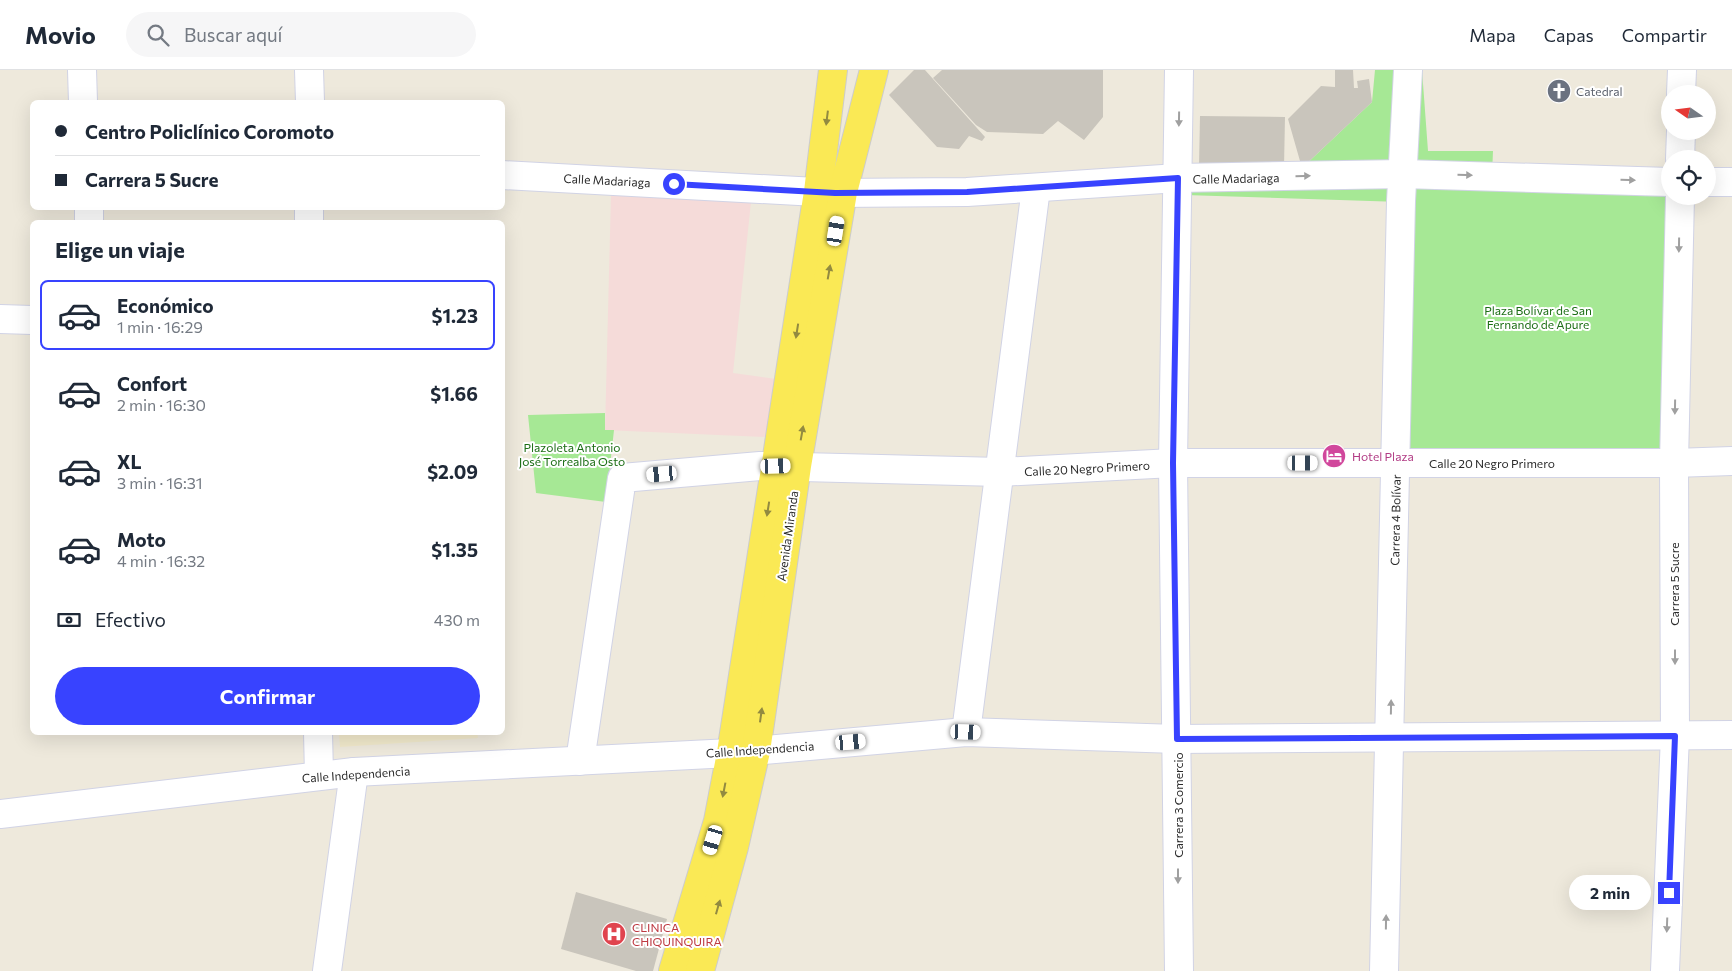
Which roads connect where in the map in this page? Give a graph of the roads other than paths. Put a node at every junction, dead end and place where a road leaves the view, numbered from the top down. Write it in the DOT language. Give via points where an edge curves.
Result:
graph roads {
  1 [pos="82,70"];
  2 [pos="309,70"];
  3 [pos="833,70"];
  4 [pos="874,70"];
  5 [pos="1180,70"];
  6 [pos="1408,70"];
  7 [pos="1682,70"];
  8 [pos="1681,85"];
  9 [pos="84,100"];
  10 [pos="310,100"];
  11 [pos="1403,174"];
  12 [pos="505,175"];
  13 [pos="1178,178"];
  14 [pos="1661,182"];
  15 [pos="1716,182"];
  16 [pos="1732,182"];
  17 [pos="1036,188"];
  18 [pos="831,192"];
  19 [pos="1680,205"];
  20 [pos="0,319"];
  21 [pos="30,320"];
  22 [pos="1732,461"];
  23 [pos="1173,463"];
  24 [pos="1396,463"];
  25 [pos="1674,463"];
  26 [pos="786,466"];
  27 [pos="1000,472"];
  28 [pos="966,732"];
  29 [pos="318,735"];
  30 [pos="1732,735"];
  31 [pos="1675,736"];
  32 [pos="1390,738"];
  33 [pos="1177,739"];
  34 [pos="743,752"];
  35 [pos="580,761"];
  36 [pos="354,772"];
  37 [pos="319,775"];
  38 [pos="0,814"];
  39 [pos="327,971"];
  40 [pos="673,971"];
  41 [pos="700,971"];
  42 [pos="1179,971"];
  43 [pos="1384,971"];
  44 [pos="1666,971"];
  1 -- 9 [label="street"];
  2 -- 10 [label="street"];
  3 -- 18 [label="main road, Avenida Miranda, one-way"];
  4 -- 18 [label="main road, Avenida Miranda"];
  5 -- 13 [label="street, Carrera 3 Comercio, one-way"];
  6 -- 11 [label="street, Carrera 4 Bolívar"];
  7 -- 8 [label="street"];
  13 -- 11 [label="street, Calle Madariaga, one-way"];
  11 -- 14 [label="street, Calle Madariaga, one-way"];
  11 -- 24 [label="street, Carrera 4 Bolívar"];
  12 -- 18 [label="street, Calle Madariaga"];
  13 -- 17 [label="street, Calle Madariaga"];
  13 -- 23 [label="street, Carrera 3 Comercio"];
  15 -- 16 [label="street"];
  17 -- 18 [label="street, Calle Madariaga" via="967,192"];
  17 -- 27 [label="street"];
  18 -- 26 [label="main road, Avenida Miranda"];
  19 -- 25 [label="street, Carrera 5 Sucre, one-way"];
  20 -- 21 [label="street"];
  22 -- 25 [label="street, Calle 20 Negro Primero"];
  23 -- 24 [label="street, Calle 20 Negro Primero"];
  23 -- 27 [label="street, Calle 20 Negro Primero"];
  23 -- 33 [label="street, Carrera 3 Comercio"];
  24 -- 25 [label="street, Calle 20 Negro Primero"];
  32 -- 24 [label="street, Carrera 4 Bolívar, one-way"];
  25 -- 31 [label="street, Carrera 5 Sucre, one-way"];
  26 -- 27 [label="street, Calle 20 Negro Primero"];
  26 -- 34 [label="main road, Avenida Miranda"];
  26 -- 35 [label="street, Calle 20 Negro Primero" via="622,478"];
  27 -- 28 [label="street"];
  28 -- 33 [label="street, Calle Independencia"];
  28 -- 34 [label="street, Calle Independencia"];
  29 -- 37 [label="street"];
  30 -- 31 [label="street, Calle Independencia"];
  31 -- 32 [label="street, Calle Independencia"];
  31 -- 44 [label="street, Carrera 5 Sucre, one-way"];
  32 -- 33 [label="street, Calle Independencia"];
  43 -- 32 [label="street, Carrera 4 Bolívar, one-way"];
  33 -- 42 [label="street, Carrera 3 Comercio, one-way"];
  34 -- 35 [label="street, Calle Independencia"];
  34 -- 40 [label="main road, Avenida Miranda, one-way" via="718,821"];
  41 -- 34 [label="main road, Avenida Miranda, one-way" via="734,847"];
  35 -- 36 [label="street, Calle Independencia"];
  36 -- 37 [label="street, Calle Independencia"];
  36 -- 39 [label="street"];
  37 -- 38 [label="street, Calle Independencia"];
}
